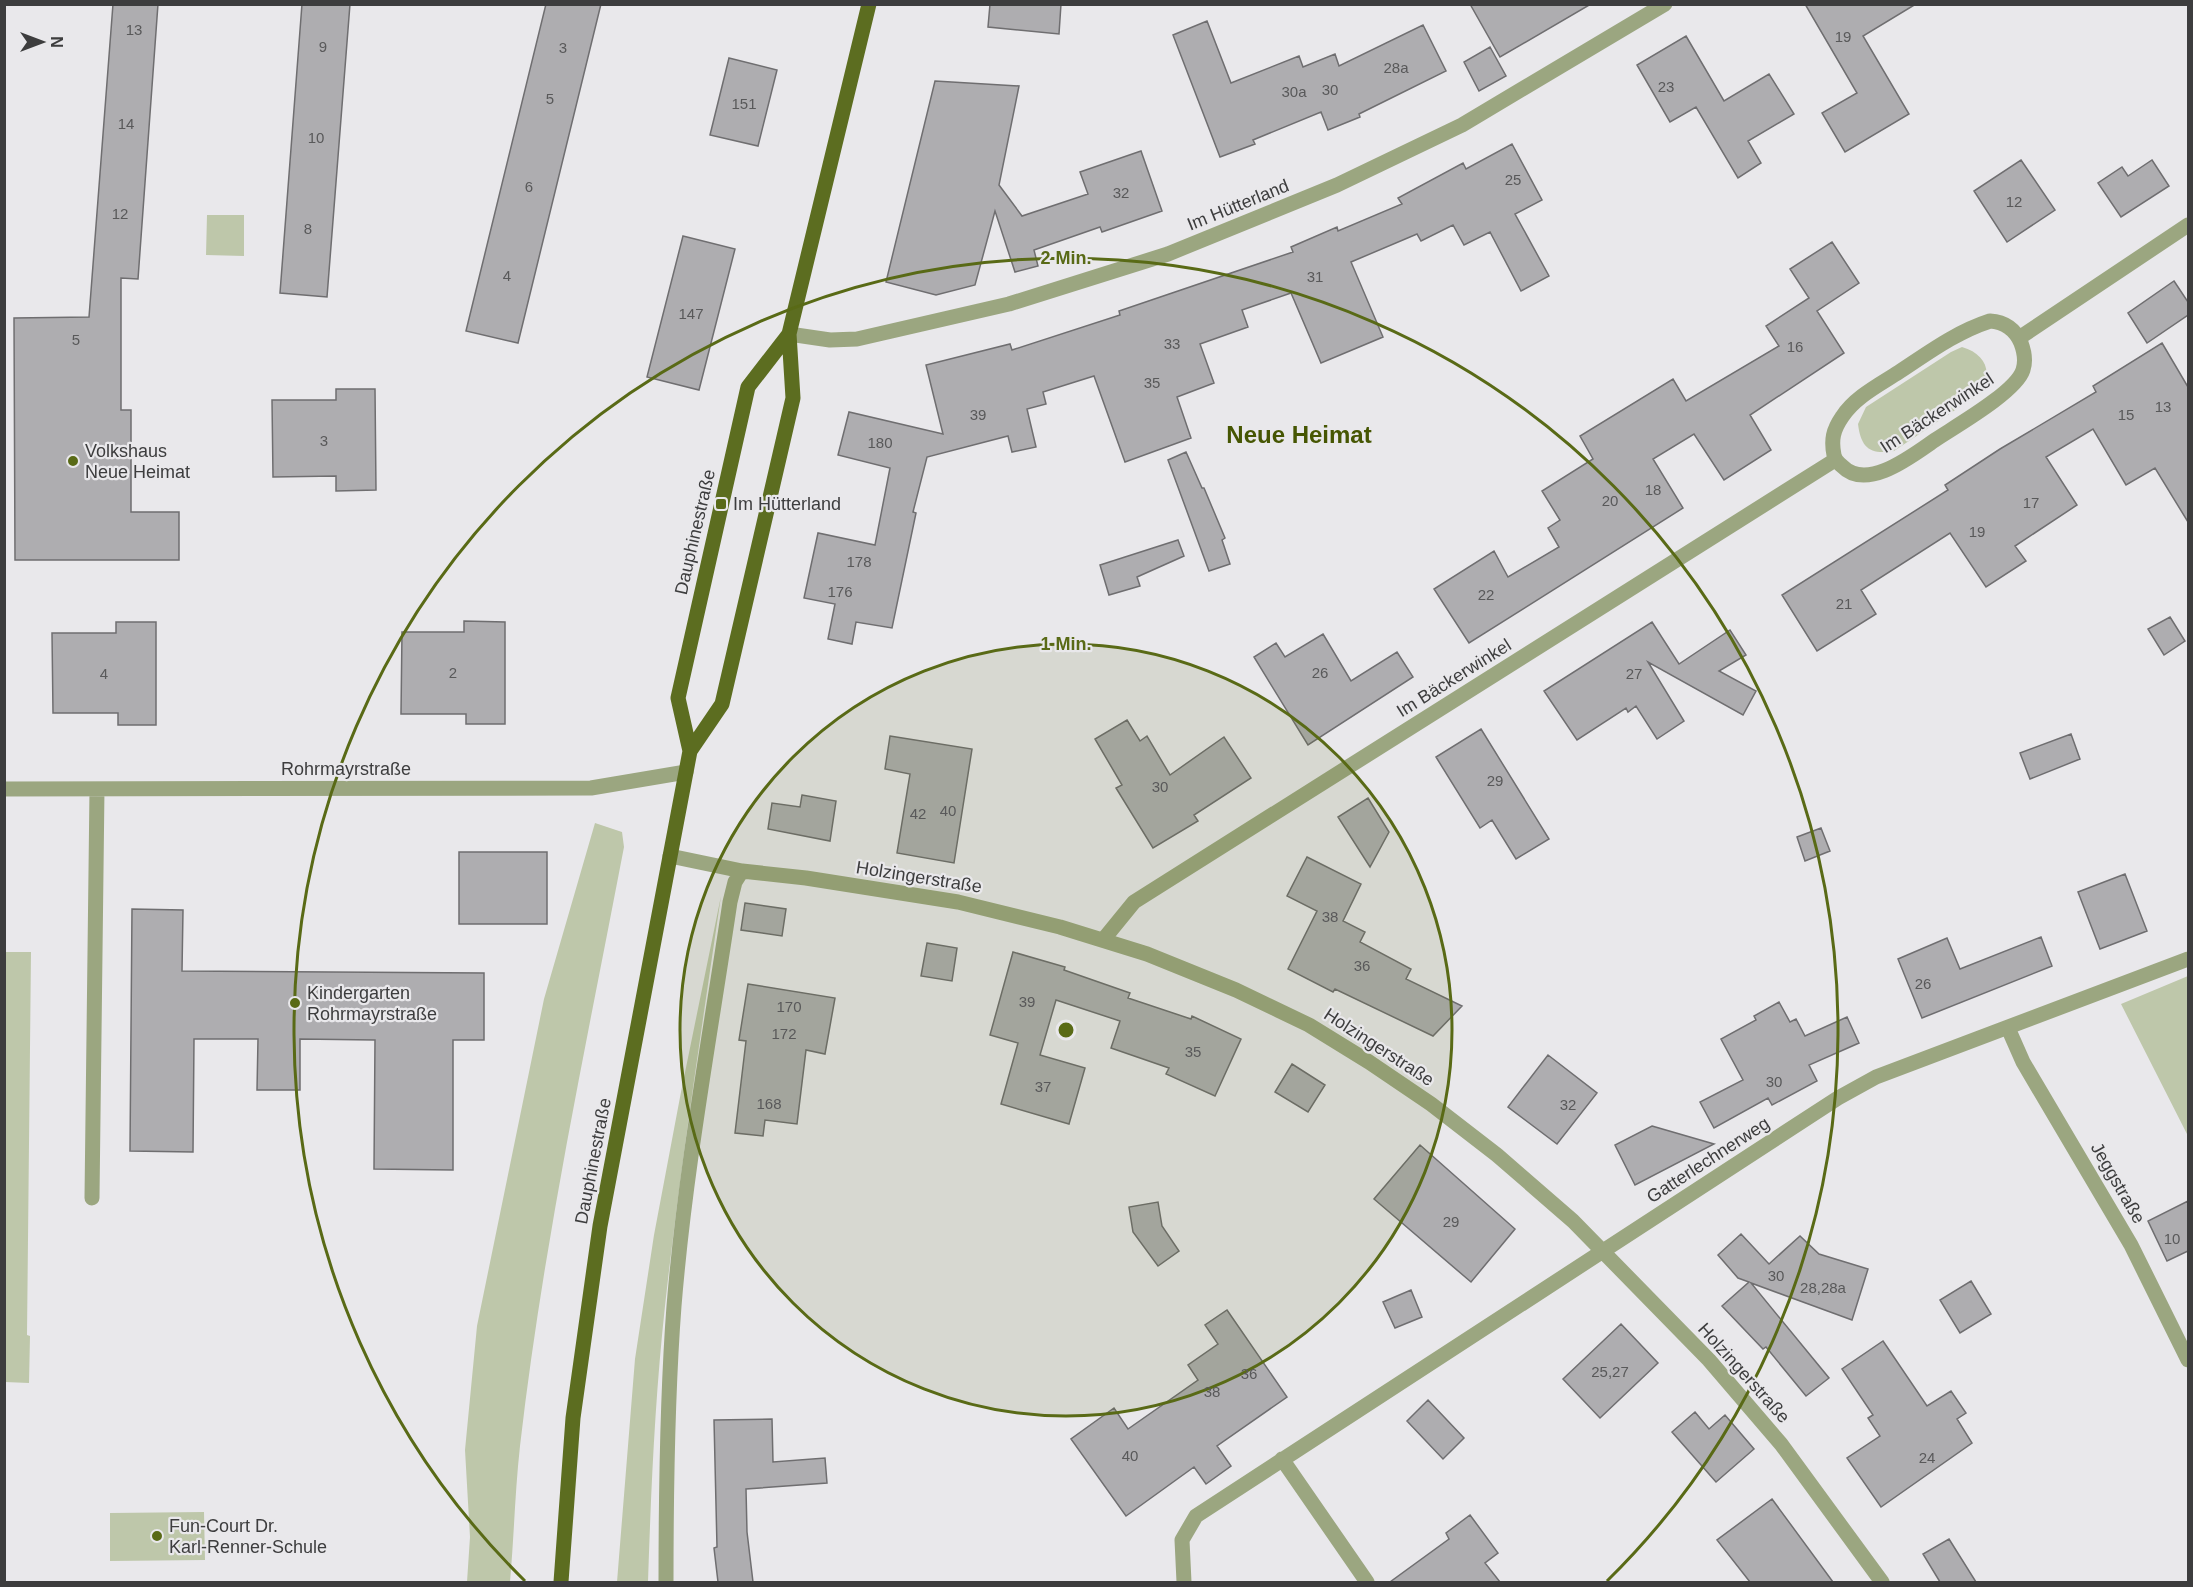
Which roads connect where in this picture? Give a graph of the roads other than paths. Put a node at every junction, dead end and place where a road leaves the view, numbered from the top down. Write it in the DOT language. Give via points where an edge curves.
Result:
graph roads {
  1 [pos="869,4"];
  2 [pos="1665,4"];
  3 [pos="2188,225"];
  4 [pos="789,334"];
  5 [pos="2019,338"];
  6 [pos="1835,460"];
  7 [pos="690,751"];
  8 [pos="686,772"];
  9 [pos="4,789"];
  10 [pos="97,789"];
  11 [pos="670,856"];
  12 [pos="742,871"];
  13 [pos="1103,940"];
  14 [pos="2188,959"];
  15 [pos="2008,1028"];
  16 [pos="93,1198"];
  17 [pos="1602,1251"];
  18 [pos="2188,1360"];
  19 [pos="1282,1459"];
  20 [pos="561,1582"];
  21 [pos="666,1582"];
  22 [pos="1184,1582"];
  23 [pos="1367,1582"];
  24 [pos="1882,1582"];
  1 -- 4 [label="main road, Dauphinestraße"];
  2 -- 4 [label="street, Im Hütterland" via="1462,125 1337,185 1168,254 1020,301 856,339"];
  3 -- 5 [label="street"];
  4 -- 7 [label="main road, Dauphinestraße" via="793,398 722,704"];
  4 -- 7 [label="main road, Dauphinestraße" via="748,387 678,698"];
  5 -- 6 [label="street" via="2010,326 1999,322 1976,325 1869,391 1836,427 1832,436"];
  5 -- 6 [label="street, Im Bäckerwinkel" via="2025,352 2023,370 2010,389 1901,462 1864,475 1846,471"];
  6 -- 13 [label="street, Im Bäckerwinkel" via="1134,902"];
  7 -- 8 [label="main road, Dauphinestraße"];
  8 -- 10 [label="street, Rohrmayrstraße" via="591,788"];
  8 -- 11 [label="main road, Dauphinestraße"];
  9 -- 10 [label="street, Rohrmayrstraße"];
  10 -- 16 [label="street"];
  11 -- 12 [label="street, Holzingerstraße"];
  11 -- 20 [label="main road, Dauphinestraße" via="600,1226 573,1418"];
  12 -- 13 [label="street, Holzingerstraße" via="958,903"];
  12 -- 21 [label="street" via="735,882 727,925 692,1153 674,1305 666,1460"];
  13 -- 17 [label="street, Holzingerstraße" via="1236,990 1309,1025 1369,1062 1497,1155"];
  14 -- 15 [label="street, Gatterlechnerweg"];
  15 -- 17 [label="street, Gatterlechnerweg" via="1876,1077"];
  15 -- 18 [label="street, Jeggstraße" via="2131,1245"];
  17 -- 19 [label="street, Gatterlechnerweg"];
  17 -- 24 [label="street, Holzingerstraße" via="1708,1360 1781,1444"];
  19 -- 22 [label="street, Gatterlechnerweg" via="1196,1516 1182,1540"];
  19 -- 23 [label="street"];
}
